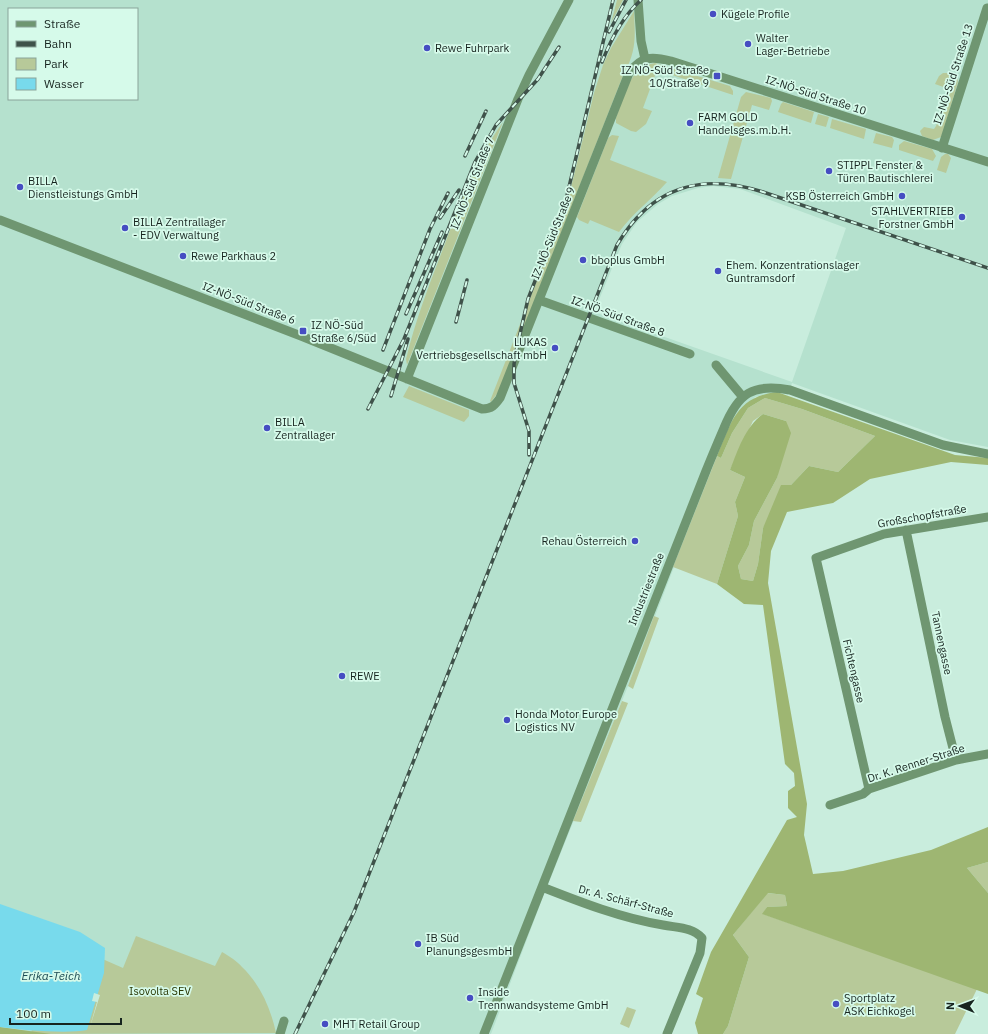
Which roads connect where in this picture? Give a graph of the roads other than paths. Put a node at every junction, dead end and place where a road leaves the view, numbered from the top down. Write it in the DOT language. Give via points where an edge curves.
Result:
graph roads {
  1 [pos="569,0"];
  2 [pos="638,0"];
  3 [pos="987,8"];
  4 [pos="645,58"];
  5 [pos="942,148"];
  6 [pos="988,162"];
  7 [pos="0,220"];
  8 [pos="539,300"];
  9 [pos="690,354"];
  10 [pos="716,365"];
  11 [pos="407,379"];
  12 [pos="742,396"];
  13 [pos="490,409"];
  14 [pos="988,454"];
  15 [pos="988,517"];
  16 [pos="906,530"];
  17 [pos="816,558"];
  18 [pos="988,754"];
  19 [pos="956,760"];
  20 [pos="869,789"];
  21 [pos="830,805"];
  22 [pos="542,887"];
  23 [pos="284,1021"];
  24 [pos="280,1034"];
  25 [pos="484,1034"];
  26 [pos="667,1034"];
  1 -- 11 [label="street, IZ-NÖ-Süd Straße 7" via="518,99"];
  2 -- 4 [label="street"];
  3 -- 5 [label="street, IZ-NÖ-Süd Straße 13"];
  4 -- 5 [label="street, IZ-NÖ-Süd Straße 10" via="671,61"];
  4 -- 8 [label="street, IZ-NÖ-Süd Straße 9" via="629,73"];
  5 -- 6 [label="street, IZ-NÖ-Süd Straße 10"];
  7 -- 11 [label="street, IZ-NÖ-Süd Straße 6"];
  8 -- 9 [label="street, IZ-NÖ-Süd Straße 8"];
  8 -- 13 [label="street, IZ-NÖ-Süd Straße 9" via="500,398"];
  10 -- 12 [label="street"];
  11 -- 13 [label="street, IZ-NÖ-Süd Straße 6" via="482,409"];
  12 -- 14 [label="street" via="756,389 772,387 790,390 943,445"];
  12 -- 22 [label="street, Industriestraße" via="732,409 706,471"];
  15 -- 16 [label="street, Großschopfstraße"];
  16 -- 17 [label="street, Großschopfstraße" via="884,534"];
  16 -- 19 [label="street, Tannengasse"];
  17 -- 20 [label="street, Fichtengasse"];
  18 -- 19 [label="street, Dr. K. Renner-Straße"];
  19 -- 20 [label="street, Dr. K. Renner-Straße"];
  20 -- 21 [label="street, Dr. K. Renner-Straße" via="863,794"];
  22 -- 25 [label="street, Industriestraße"];
  22 -- 26 [label="street, Dr. A. Schärf-Straße" via="618,914 695,930 702,938 700,953"];
  23 -- 24 [label="street"];
}
